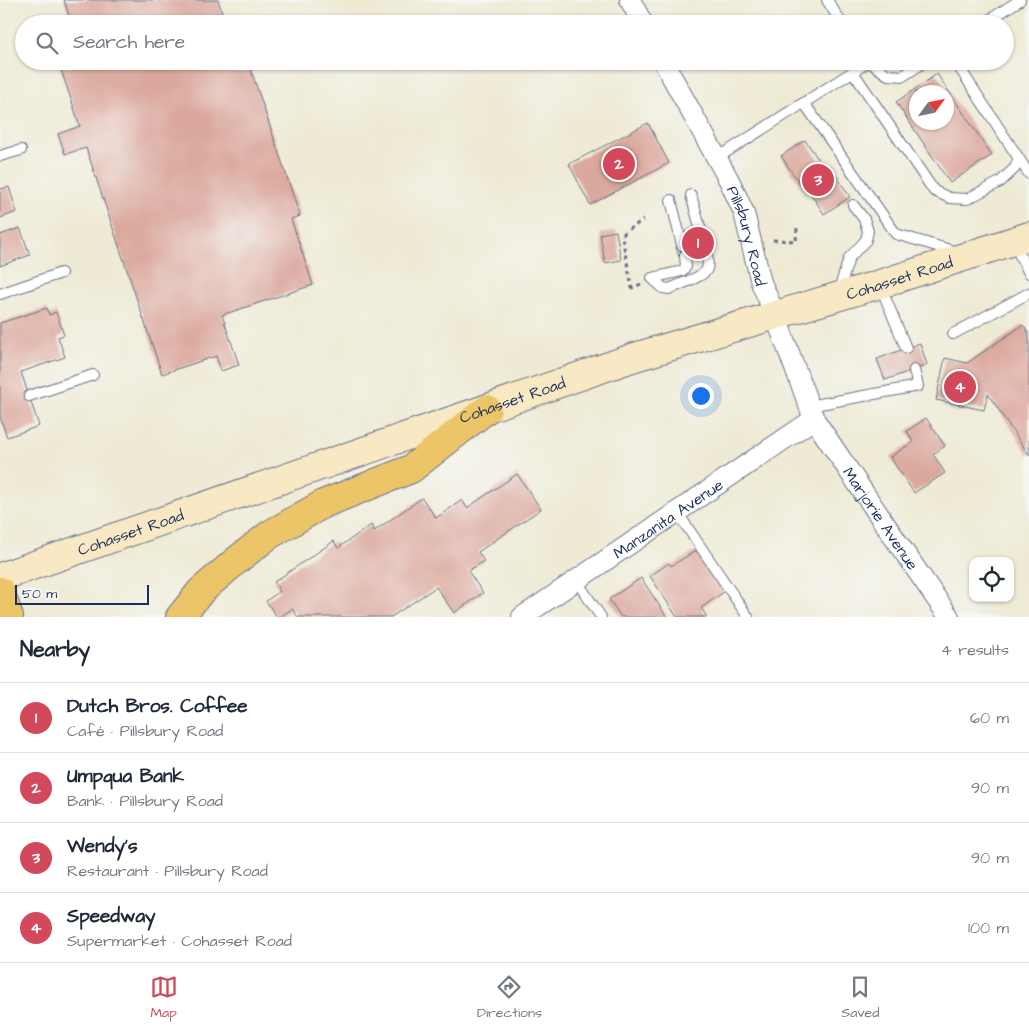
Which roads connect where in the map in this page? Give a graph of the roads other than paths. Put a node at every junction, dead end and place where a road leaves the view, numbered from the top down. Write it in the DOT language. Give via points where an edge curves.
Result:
graph roads {
  1 [pos="630,0"];
  2 [pos="826,0"];
  3 [pos="1020,0"];
  4 [pos="638,15"];
  5 [pos="836,15"];
  6 [pos="998,15"];
  7 [pos="668,70"];
  8 [pos="856,70"];
  9 [pos="880,70"];
  10 [pos="912,70"];
  11 [pos="961,70"];
  12 [pos="853,72"];
  13 [pos="804,103"];
  14 [pos="21,150"];
  15 [pos="0,156"];
  16 [pos="717,158"];
  17 [pos="1019,158"];
  18 [pos="1029,174"];
  19 [pos="691,194"];
  20 [pos="671,200"];
  21 [pos="854,205"];
  22 [pos="1021,238"];
  23 [pos="968,256"];
  24 [pos="61,273"];
  25 [pos="1029,273"];
  26 [pos="880,284"];
  27 [pos="1029,293"];
  28 [pos="0,294"];
  29 [pos="837,297"];
  30 [pos="775,315"];
  31 [pos="953,334"];
  32 [pos="906,348"];
  33 [pos="914,370"];
  34 [pos="93,375"];
  35 [pos="29,396"];
  36 [pos="487,408"];
  37 [pos="812,412"];
  38 [pos="677,512"];
  39 [pos="0,577"];
  40 [pos="576,580"];
  41 [pos="0,591"];
  42 [pos="9,617"];
  43 [pos="180,617"];
  44 [pos="522,617"];
  45 [pos="600,617"];
  46 [pos="748,617"];
  47 [pos="949,617"];
  1 -- 4 [label="street"];
  2 -- 5 [label="lane"];
  3 -- 6 [label="lane"];
  7 -- 16 [label="street, Pillsbury Road"];
  8 -- 12 [label="lane"];
  9 -- 10 [label="lane" via="888,75 903,76"];
  11 -- 17 [label="lane"];
  12 -- 13 [label="lane"];
  12 -- 17 [label="lane" via="934,190 950,198 967,199 1000,182 1015,168"];
  13 -- 16 [label="lane"];
  13 -- 23 [label="lane" via="896,234"];
  14 -- 15 [label="lane"];
  16 -- 30 [label="street, Pillsbury Road" via="744,214 761,282"];
  17 -- 18 [label="lane"];
  19 -- 20 [label="lane" via="708,268 704,274 668,289 652,278 682,271 686,267"];
  21 -- 29 [label="lane" via="868,231 866,240 849,258"];
  22 -- 23 [label="main road, Cohasset Road"];
  22 -- 25 [label="lane"];
  23 -- 26 [label="main road, Cohasset Road"];
  24 -- 28 [label="lane"];
  26 -- 29 [label="main road, Cohasset Road"];
  26 -- 32 [label="lane"];
  27 -- 31 [label="lane"];
  29 -- 30 [label="main road, Cohasset Road"];
  30 -- 36 [label="main road, Cohasset Road" via="635,357"];
  30 -- 37 [label="street, Pillsbury Road"];
  33 -- 37 [label="lane" via="918,386"];
  34 -- 35 [label="lane"];
  36 -- 39 [label="main road, Cohasset Road"];
  36 -- 43 [label="highway" via="411,469 322,504 269,535 201,591"];
  37 -- 38 [label="street, Manzanita Avenue"];
  37 -- 47 [label="street, Marjorie Avenue"];
  38 -- 40 [label="street, Manzanita Avenue"];
  38 -- 46 [label="lane"];
  40 -- 44 [label="street, Manzanita Avenue"];
  40 -- 45 [label="lane"];
  41 -- 42 [label="highway"];
}
